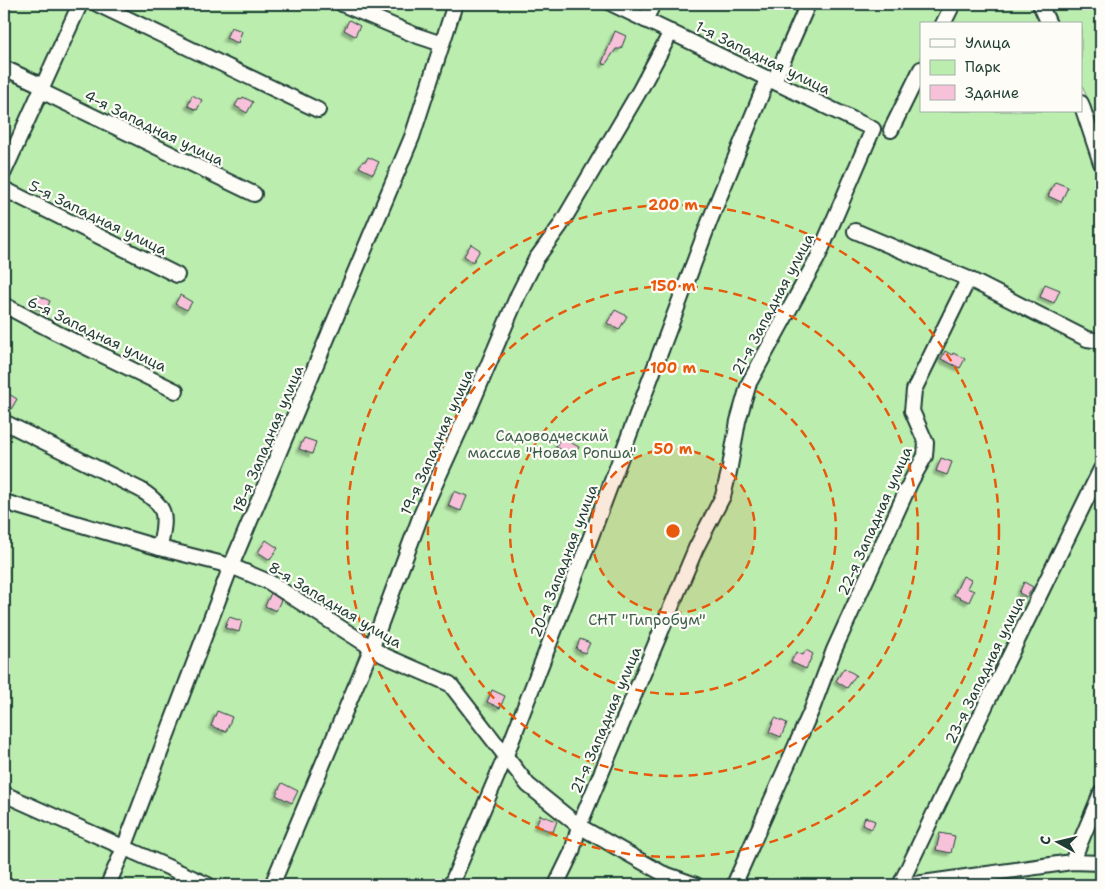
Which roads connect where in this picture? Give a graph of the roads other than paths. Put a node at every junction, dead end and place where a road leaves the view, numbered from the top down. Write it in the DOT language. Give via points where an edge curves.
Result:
graph roads {
  1 [pos="80,4"];
  2 [pos="97,4"];
  3 [pos="342,4"];
  4 [pos="455,4"];
  5 [pos="612,4"];
  6 [pos="653,4"];
  7 [pos="808,4"];
  8 [pos="953,4"];
  9 [pos="1040,4"];
  10 [pos="645,20"];
  11 [pos="944,22"];
  12 [pos="1048,22"];
  13 [pos="671,32"];
  14 [pos="442,44"];
  15 [pos="4,68"];
  16 [pos="920,71"];
  17 [pos="771,80"];
  18 [pos="42,89"];
  19 [pos="1082,106"];
  20 [pos="318,110"];
  21 [pos="873,129"];
  22 [pos="891,130"];
  23 [pos="1101,163"];
  24 [pos="4,172"];
  25 [pos="4,189"];
  26 [pos="254,194"];
  27 [pos="855,231"];
  28 [pos="178,275"];
  29 [pos="970,279"];
  30 [pos="4,305"];
  31 [pos="1101,341"];
  32 [pos="176,391"];
  33 [pos="4,422"];
  34 [pos="1101,469"];
  35 [pos="4,502"];
  36 [pos="160,548"];
  37 [pos="231,566"];
  38 [pos="372,647"];
  39 [pos="506,755"];
  40 [pos="1101,793"];
  41 [pos="4,794"];
  42 [pos="579,826"];
  43 [pos="124,848"];
  44 [pos="1072,862"];
  45 [pos="1101,863"];
  46 [pos="108,885"];
  47 [pos="208,885"];
  48 [pos="272,885"];
  49 [pos="451,885"];
  50 [pos="556,885"];
  51 [pos="696,885"];
  52 [pos="734,885"];
  53 [pos="900,885"];
  54 [pos="908,885"];
  1 -- 18 [label="street"];
  2 -- 20 [label="street"];
  3 -- 14 [label="street"];
  4 -- 14 [label="street, 18-я Западная улица"];
  5 -- 10 [label="street, 1-я Западная улица"];
  6 -- 10 [label="street"];
  7 -- 17 [label="street, 20-я Западная улица"];
  8 -- 11 [label="street"];
  9 -- 12 [label="street"];
  10 -- 13 [label="street, 1-я Западная улица"];
  13 -- 17 [label="street, 1-я Западная улица"];
  13 -- 38 [label="street, 19-я Западная улица" via="560,226 533,266 421,515"];
  14 -- 37 [label="street, 18-я Западная улица" via="412,137"];
  15 -- 18 [label="street, 4-я Западная улица"];
  16 -- 22 [label="street"];
  17 -- 21 [label="street, 1-я Западная улица"];
  17 -- 39 [label="street, 20-я Западная улица" via="710,220"];
  18 -- 24 [label="street"];
  18 -- 26 [label="street, 4-я Западная улица"];
  19 -- 23 [label="street"];
  21 -- 42 [label="street, 21-я Западная улица" via="818,257 749,383 723,496 696,548"];
  25 -- 28 [label="street, 5-я Западная улица"];
  27 -- 29 [label="street"];
  29 -- 31 [label="street" via="1087,339"];
  29 -- 52 [label="street, 22-я Западная улица" via="914,390 912,411 926,443 925,456 834,650 812,709"];
  30 -- 32 [label="street, 6-я Западная улица"];
  33 -- 36 [label="street" via="157,500 165,517"];
  34 -- 53 [label="street, 23-я Западная улица"];
  35 -- 36 [label="street, 8-я Западная улица"];
  36 -- 37 [label="street, 8-я Западная улица"];
  37 -- 38 [label="street, 8-я Западная улица" via="269,582"];
  37 -- 43 [label="street, 18-я Западная улица"];
  38 -- 39 [label="street, 8-я Западная улица" via="383,655 450,684"];
  38 -- 48 [label="street, 19-я Западная улица"];
  39 -- 42 [label="street, 8-я Западная улица" via="528,785"];
  39 -- 49 [label="street, 20-я Западная улица"];
  40 -- 44 [label="street"];
  41 -- 43 [label="street"];
  42 -- 50 [label="street, 21-я Западная улица" via="572,852"];
  42 -- 51 [label="street, 8-я Западная улица" via="662,873"];
  43 -- 46 [label="street, 18-я Западная улица"];
  43 -- 47 [label="street"];
  44 -- 45 [label="street"];
  44 -- 54 [label="street"];
}
